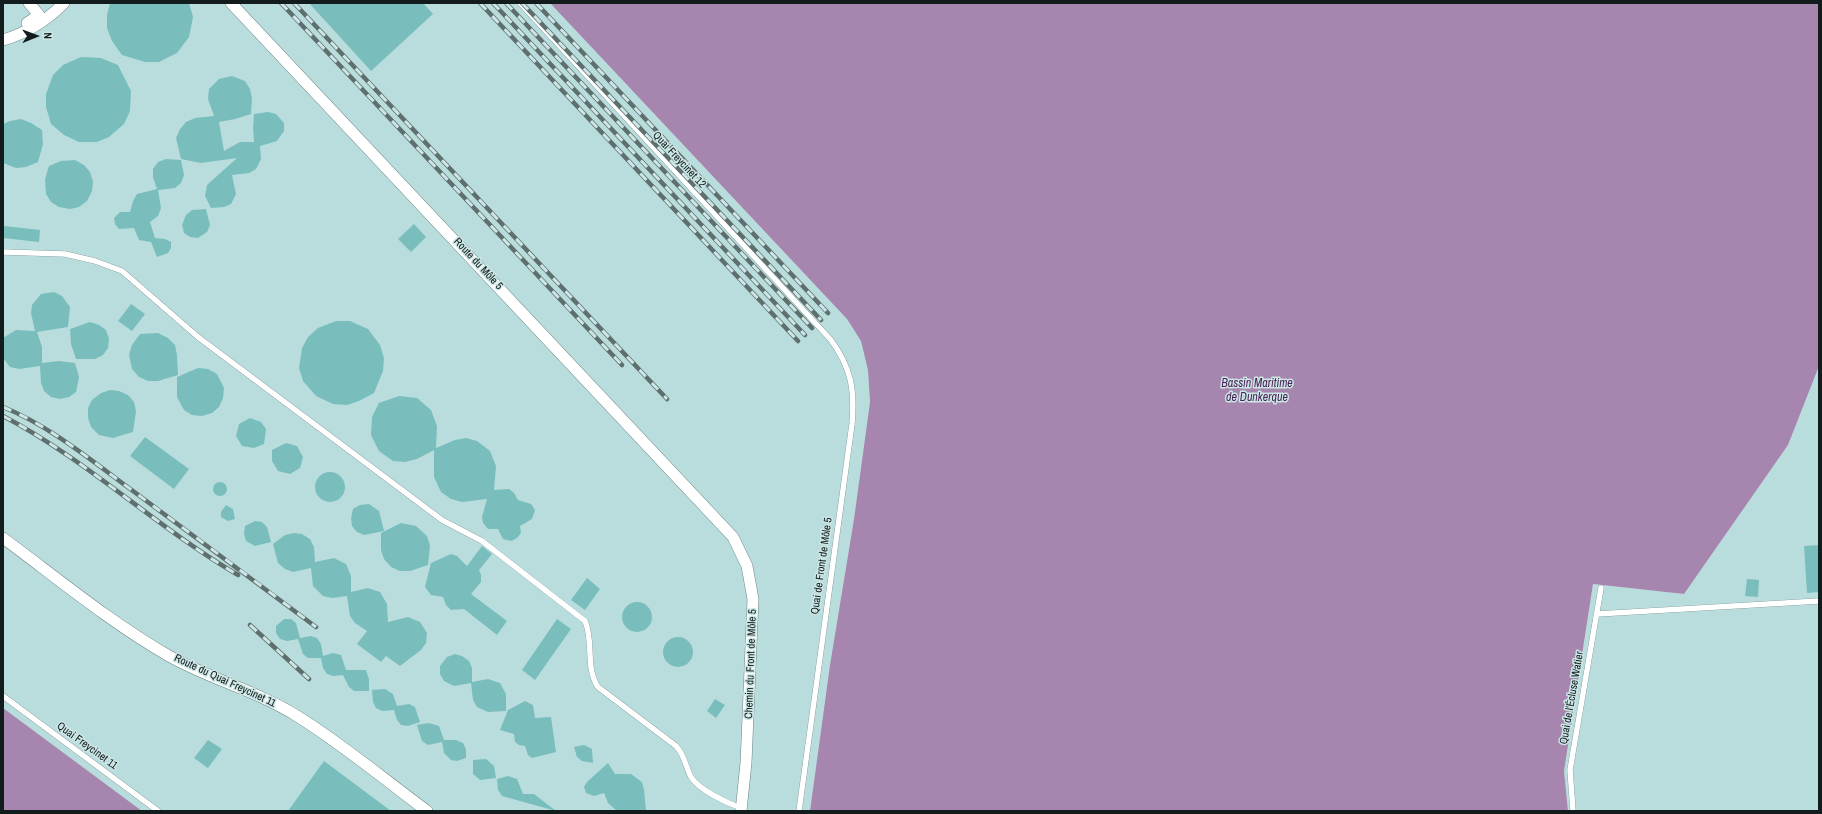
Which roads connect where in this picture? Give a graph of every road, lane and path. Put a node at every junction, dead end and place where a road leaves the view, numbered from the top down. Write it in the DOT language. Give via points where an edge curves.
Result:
graph roads {
  1 [pos="28,3"];
  2 [pos="64,3"];
  3 [pos="231,3"];
  4 [pos="520,3"];
  5 [pos="3,33"];
  6 [pos="3,40"];
  7 [pos="3,252"];
  8 [pos="823,330"];
  9 [pos="724,525"];
  10 [pos="3,538"];
  11 [pos="1601,588"];
  12 [pos="1819,601"];
  13 [pos="1597,614"];
  14 [pos="3,696"];
  15 [pos="741,809"];
  16 [pos="158,811"];
  17 [pos="427,811"];
  18 [pos="799,811"];
  19 [pos="1573,811"];
  1 -- 5 [label="street" via="39,15 20,27"];
  2 -- 6 [label="street" via="31,29"];
  3 -- 9 [label="street, Route du Môle 5"];
  4 -- 8 [label="lane, Quai Freycinet 12"];
  7 -- 15 [label="lane" via="65,254 122,271 198,337 442,520 490,547 585,621 593,680 598,687 676,746 683,754 696,784"];
  8 -- 18 [label="lane, Quai de Front de Môle 5" via="840,352 846,365 854,403"];
  9 -- 15 [label="street, Chemin du Front de Môle 5" via="744,558 753,599 747,758"];
  10 -- 17 [label="street, Route du Quai Freycinet 11" via="150,644 189,667 298,716"];
  11 -- 13 [label="lane, Quai de l'Écluse Watier"];
  12 -- 13 [label="lane"];
  13 -- 19 [label="lane, Quai de l'Écluse Watier" via="1570,770"];
  14 -- 16 [label="lane, Quai Freycinet 11"];
}
